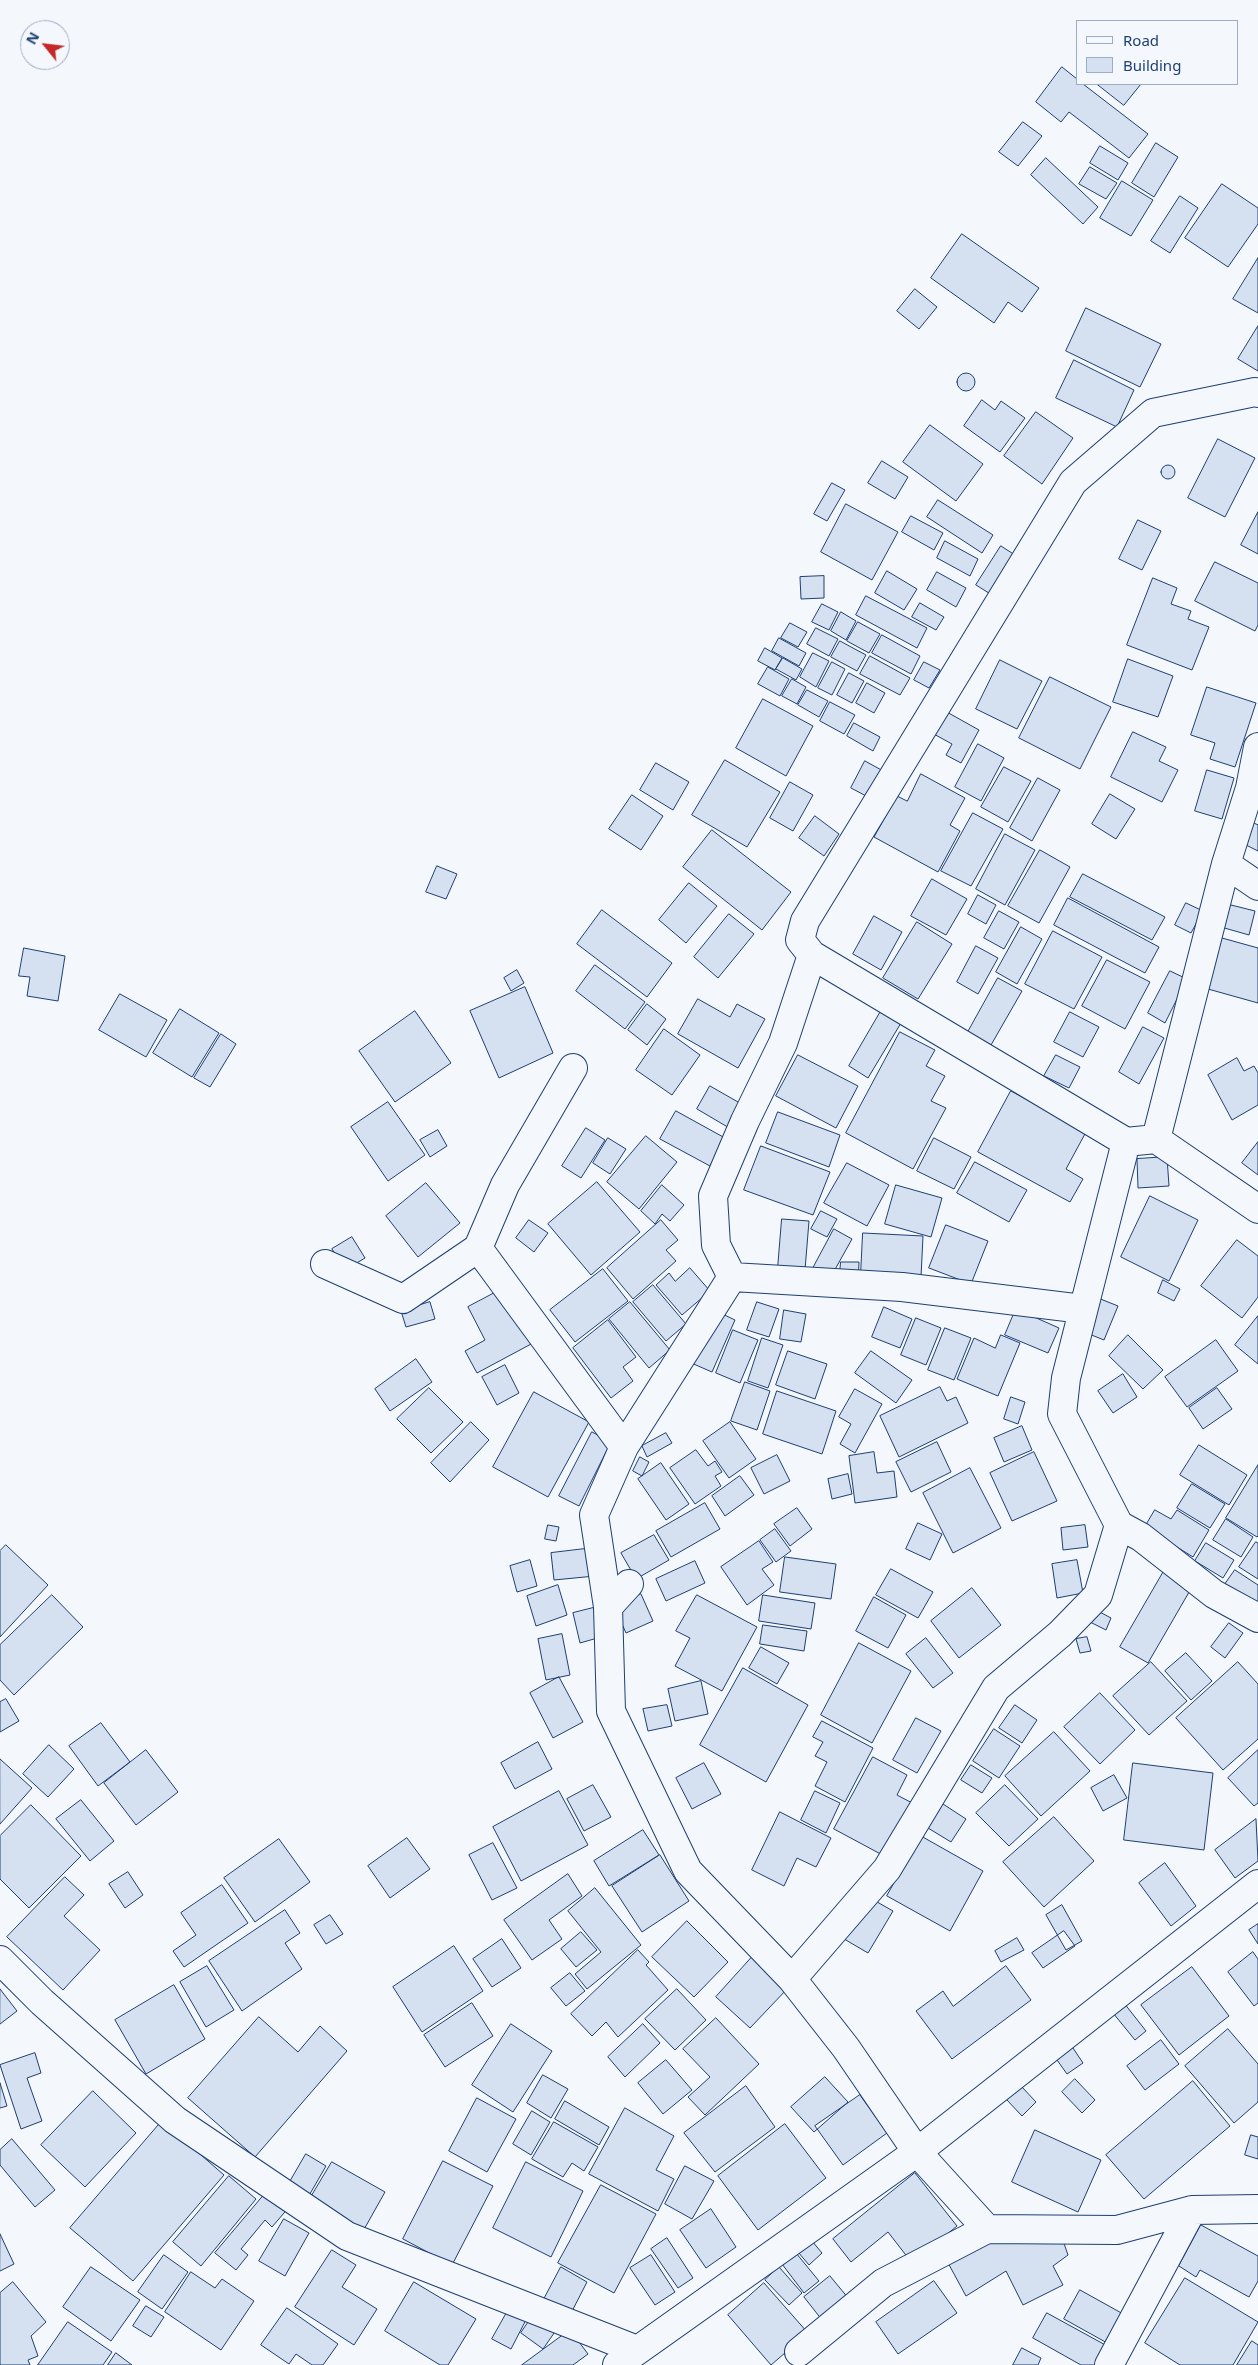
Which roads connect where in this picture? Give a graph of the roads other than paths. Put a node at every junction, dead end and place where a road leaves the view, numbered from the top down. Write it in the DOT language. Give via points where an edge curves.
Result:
graph roads {
  1 [pos="1258,393"];
  2 [pos="1258,747"];
  3 [pos="1226,864"];
  4 [pos="1258,886"];
  5 [pos="812,955"];
  6 [pos="573,1068"];
  7 [pos="1156,1139"];
  8 [pos="1126,1142"];
  9 [pos="1258,1209"];
  10 [pos="478,1248"];
  11 [pos="325,1264"];
  12 [pos="732,1277"];
  13 [pos="1083,1310"];
  14 [pos="624,1447"];
  15 [pos="1119,1525"];
  16 [pos="629,1584"];
  17 [pos="608,1606"];
  18 [pos="1258,1618"];
  19 [pos="1258,1884"];
  20 [pos="0,1960"];
  21 [pos="792,1979"];
  22 [pos="917,2152"];
  23 [pos="1258,2209"];
  24 [pos="1192,2210"];
  25 [pos="987,2229"];
  26 [pos="799,2352"];
  27 [pos="627,2357"];
  28 [pos="1109,2365"];
  1 -- 5 [label="street" via="1153,413 1072,482 805,922 800,940"];
  2 -- 3 [label="street" via="1250,788"];
  3 -- 4 [label="street"];
  3 -- 7 [label="street"];
  5 -- 8 [label="street"];
  5 -- 12 [label="street" via="783,1043 713,1196 716,1245"];
  6 -- 10 [label="street" via="505,1185"];
  7 -- 8 [label="street"];
  7 -- 9 [label="street"];
  8 -- 13 [label="street"];
  10 -- 11 [label="street" via="403,1299"];
  10 -- 14 [label="street"];
  12 -- 13 [label="street" via="902,1287"];
  12 -- 14 [label="street"];
  13 -- 15 [label="street" via="1066,1378 1062,1414"];
  14 -- 17 [label="street" via="594,1515"];
  15 -- 18 [label="street" via="1141,1537 1214,1594"];
  15 -- 21 [label="street" via="1098,1596 1060,1634 996,1688 887,1869"];
  16 -- 17 [label="street"];
  17 -- 21 [label="street" via="611,1711 688,1871"];
  19 -- 22 [label="street"];
  20 -- 27 [label="street" via="42,2002 175,2120 347,2236"];
  21 -- 22 [label="street" via="846,2048"];
  22 -- 25 [label="street"];
  22 -- 27 [label="street"];
  23 -- 24 [label="street"];
  24 -- 25 [label="street" via="1117,2230"];
  24 -- 28 [label="street"];
  25 -- 26 [label="street" via="883,2283"];
}
